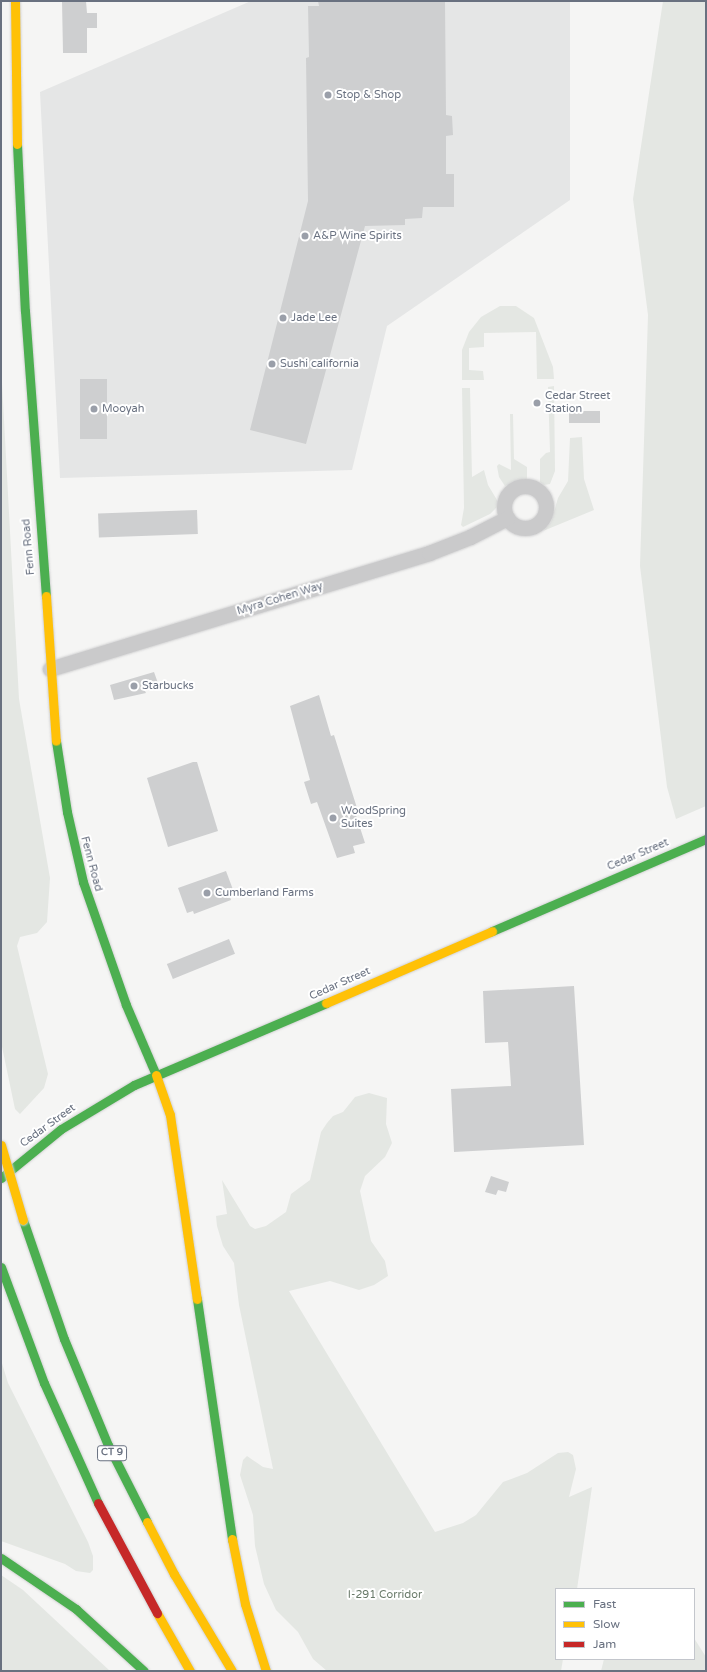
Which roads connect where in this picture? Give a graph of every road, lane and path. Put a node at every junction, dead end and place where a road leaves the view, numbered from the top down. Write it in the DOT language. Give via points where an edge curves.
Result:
graph roads {
  1 [pos="15,1"];
  2 [pos="507,518"];
  3 [pos="50,669"];
  4 [pos="706,839"];
  5 [pos="156,1075"];
  6 [pos="1,1146"];
  7 [pos="1,1178"];
  8 [pos="1,1267"];
  9 [pos="1,1558"];
  10 [pos="144,1671"];
  11 [pos="190,1671"];
  12 [pos="232,1671"];
  13 [pos="266,1671"];
  1 -- 3 [label="main road, Fenn Road" via="16,123 24,303"];
  2 -- 3 [label="street, Myra Cohen Way" via="470,537 408,560"];
  3 -- 5 [label="main road, Fenn Road" via="61,776 78,864 126,1005"];
  4 -- 5 [label="main road, Cedar Street"];
  5 -- 7 [label="main road, Cedar Street" via="114,1096 62,1129"];
  5 -- 13 [label="main road, Fenn Road" via="170,1115 234,1554 245,1604"];
  6 -- 12 [label="main road, CT 9, bridge" via="64,1340 108,1445 160,1548"];
  8 -- 11 [label="main road" via="44,1383 83,1473 137,1578"];
  9 -- 10 [label="main road" via="76,1609"];
}
